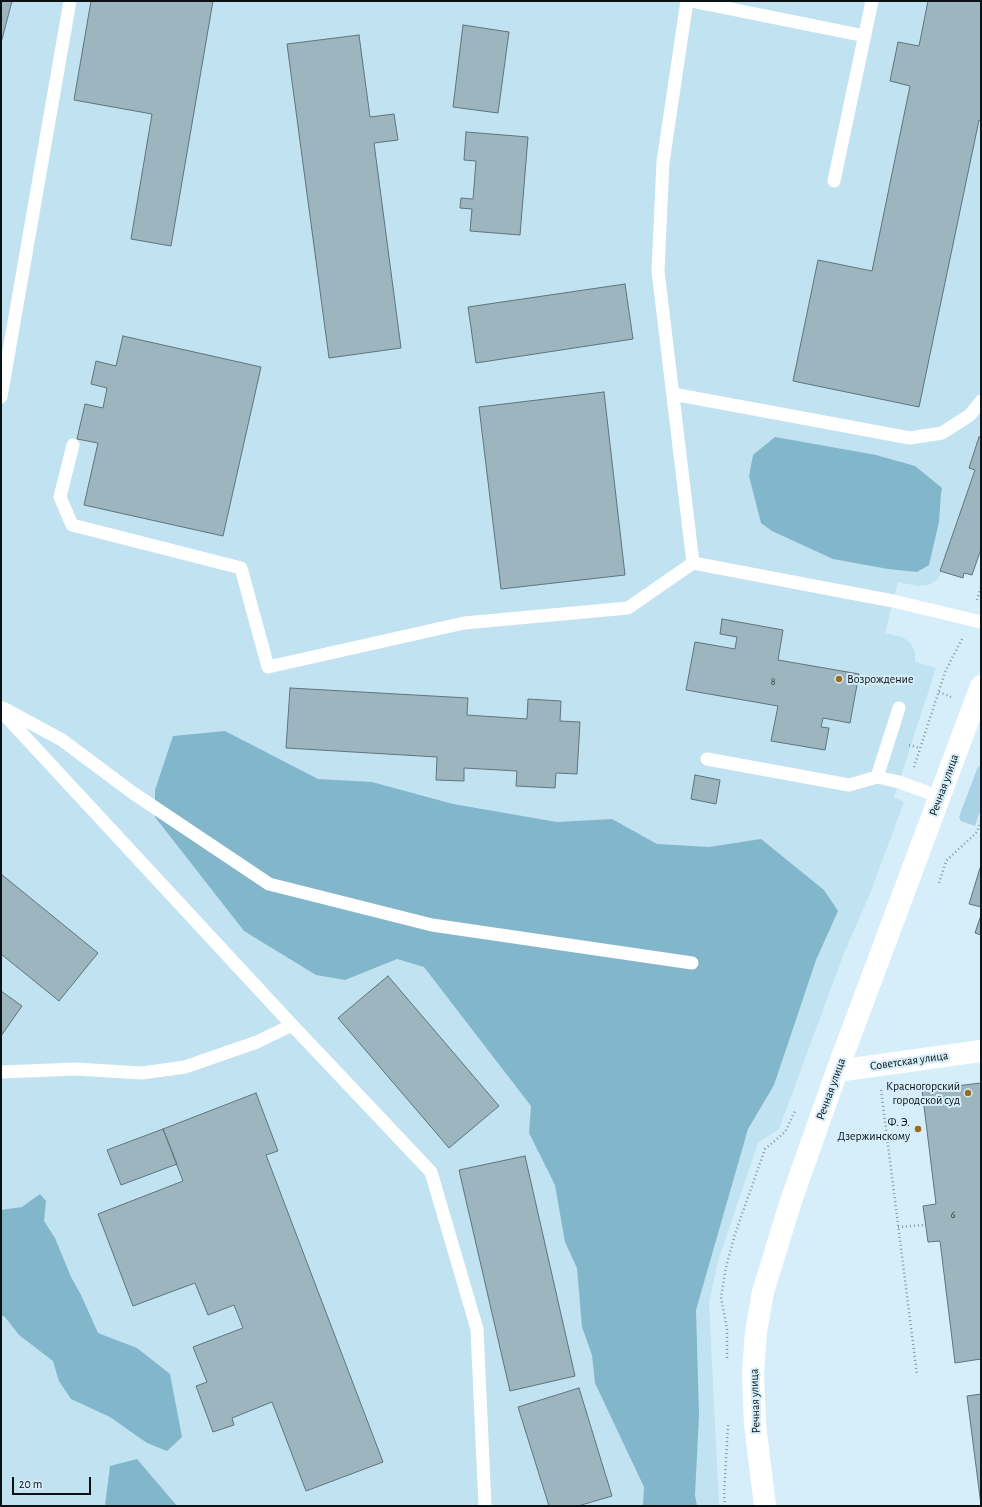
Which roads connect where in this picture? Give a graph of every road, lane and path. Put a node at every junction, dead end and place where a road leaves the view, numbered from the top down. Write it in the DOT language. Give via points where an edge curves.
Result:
graph roads {
  1 [pos="70,1"];
  2 [pos="687,1"];
  3 [pos="691,1"];
  4 [pos="872,1"];
  5 [pos="865,36"];
  6 [pos="834,181"];
  7 [pos="673,394"];
  8 [pos="1,397"];
  9 [pos="981,402"];
  10 [pos="73,445"];
  11 [pos="693,563"];
  12 [pos="981,622"];
  13 [pos="981,686"];
  14 [pos="939,692"];
  15 [pos="954,698"];
  16 [pos="1,707"];
  17 [pos="899,708"];
  18 [pos="1,711"];
  19 [pos="707,759"];
  20 [pos="877,777"];
  21 [pos="940,797"];
  22 [pos="981,821"];
  23 [pos="939,883"];
  24 [pos="692,963"];
  25 [pos="292,1025"];
  26 [pos="981,1052"];
  27 [pos="878,1066"];
  28 [pos="837,1071"];
  29 [pos="1,1072"];
  30 [pos="925,1225"];
  31 [pos="898,1227"];
  32 [pos="917,1375"];
  33 [pos="485,1506"];
  34 [pos="765,1506"];
  1 -- 8 [label="lane"];
  2 -- 7 [label="lane" via="663,162 658,271"];
  3 -- 5 [label="lane"];
  4 -- 5 [label="lane"];
  5 -- 6 [label="lane"];
  7 -- 9 [label="lane" via="910,438 942,433 970,415"];
  7 -- 11 [label="lane"];
  10 -- 11 [label="lane" via="60,497 72,525 241,568 268,667 464,623 628,608"];
  11 -- 12 [label="lane" via="893,601"];
  13 -- 21 [label="main road, Речная улица"];
  14 -- 15 [label="path"];
  16 -- 24 [label="lane" via="62,740 133,793 269,884 432,925"];
  17 -- 20 [label="lane"];
  18 -- 25 [label="lane"];
  19 -- 20 [label="lane" via="849,785"];
  20 -- 21 [label="lane"];
  21 -- 28 [label="main road, Речная улица"];
  22 -- 23 [label="path" via="977,832 946,861"];
  25 -- 29 [label="lane" via="257,1042 185,1067 142,1073 76,1069"];
  25 -- 33 [label="lane" via="431,1172 477,1329"];
  26 -- 27 [label="main road, Советская улица"];
  27 -- 28 [label="main road, Советская улица"];
  27 -- 31 [label="path"];
  28 -- 34 [label="main road, Речная улица" via="778,1241 763,1292 756,1332 753,1373 755,1424"];
  30 -- 31 [label="path"];
  31 -- 32 [label="path"];
}
